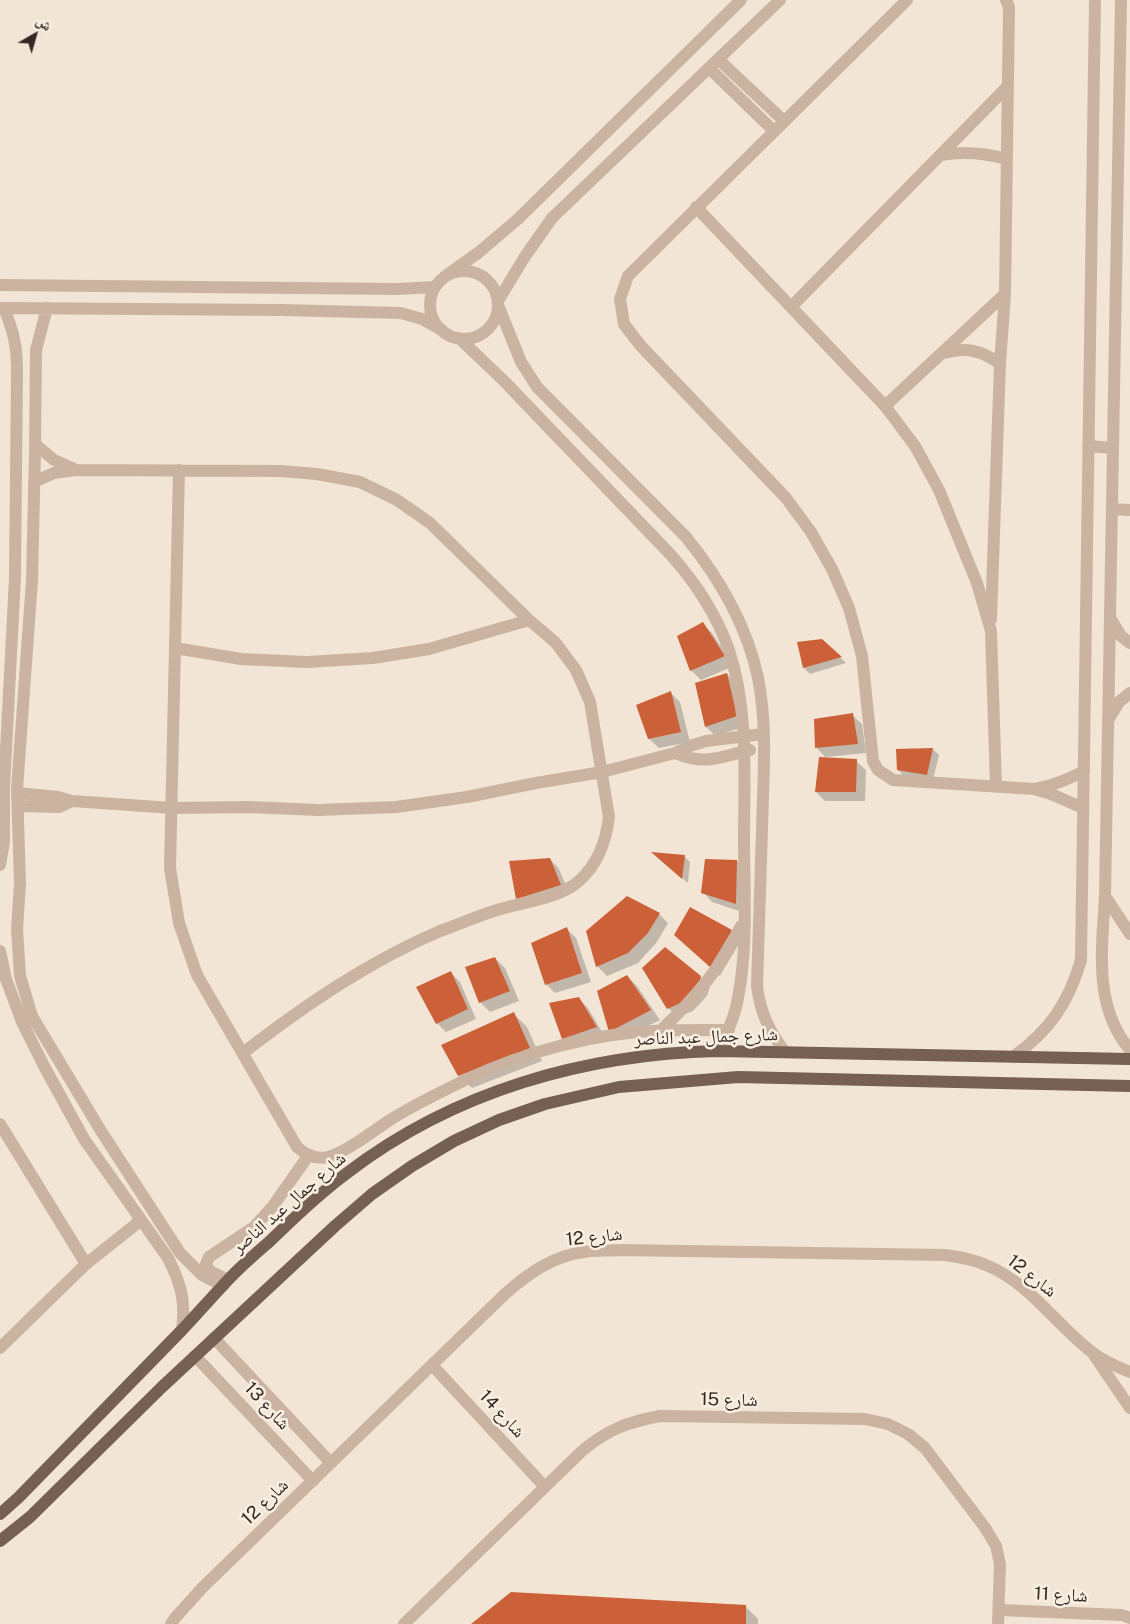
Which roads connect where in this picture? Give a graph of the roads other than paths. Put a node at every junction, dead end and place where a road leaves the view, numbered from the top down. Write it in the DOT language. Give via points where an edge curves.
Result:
graph roads {
  1 [pos="741,0"];
  2 [pos="780,0"];
  3 [pos="907,0"];
  4 [pos="1006,0"];
  5 [pos="1095,0"];
  6 [pos="1121,0"];
  7 [pos="718,59"];
  8 [pos="709,68"];
  9 [pos="1007,87"];
  10 [pos="784,121"];
  11 [pos="774,131"];
  12 [pos="941,155"];
  13 [pos="1007,159"];
  14 [pos="696,207"];
  15 [pos="447,275"];
  16 [pos="0,285"];
  17 [pos="436,287"];
  18 [pos="1005,294"];
  19 [pos="498,303"];
  20 [pos="792,306"];
  21 [pos="2,308"];
  22 [pos="47,308"];
  23 [pos="442,330"];
  24 [pos="459,338"];
  25 [pos="941,354"];
  26 [pos="1000,364"];
  27 [pos="17,369"];
  28 [pos="35,370"];
  29 [pos="885,406"];
  30 [pos="35,444"];
  31 [pos="1088,446"];
  32 [pos="1113,448"];
  33 [pos="76,470"];
  34 [pos="179,470"];
  35 [pos="34,482"];
  36 [pos="1112,510"];
  37 [pos="1130,510"];
  38 [pos="1110,618"];
  39 [pos="529,620"];
  40 [pos="991,631"];
  41 [pos="1130,643"];
  42 [pos="175,648"];
  43 [pos="1130,693"];
  44 [pos="1108,721"];
  45 [pos="763,734"];
  46 [pos="744,737"];
  47 [pos="764,748"];
  48 [pos="744,752"];
  49 [pos="675,753"];
  50 [pos="1084,771"];
  51 [pos="602,772"];
  52 [pos="996,786"];
  53 [pos="1034,789"];
  54 [pos="18,805"];
  55 [pos="172,808"];
  56 [pos="1083,808"];
  57 [pos="4,814"];
  58 [pos="0,865"];
  59 [pos="1105,896"];
  60 [pos="745,917"];
  61 [pos="1130,934"];
  62 [pos="0,951"];
  63 [pos="1081,960"];
  64 [pos="1102,960"];
  65 [pos="741,967"];
  66 [pos="758,967"];
  67 [pos="661,1030"];
  68 [pos="729,1030"];
  69 [pos="1130,1050"];
  70 [pos="718,1051"];
  71 [pos="785,1052"];
  72 [pos="243,1053"];
  73 [pos="1013,1057"];
  74 [pos="1130,1059"];
  75 [pos="1130,1086"];
  76 [pos="0,1124"];
  77 [pos="102,1131"];
  78 [pos="84,1139"];
  79 [pos="308,1156"];
  80 [pos="140,1218"];
  81 [pos="180,1253"];
  82 [pos="168,1258"];
  83 [pos="86,1264"];
  84 [pos="226,1283"];
  85 [pos="182,1330"];
  86 [pos="214,1338"];
  87 [pos="0,1348"];
  88 [pos="1092,1352"];
  89 [pos="196,1356"];
  90 [pos="432,1365"];
  91 [pos="1130,1372"];
  92 [pos="1130,1408"];
  93 [pos="331,1463"];
  94 [pos="312,1481"];
  95 [pos="545,1487"];
  96 [pos="0,1514"];
  97 [pos="0,1540"];
  98 [pos="999,1610"];
  99 [pos="1127,1614"];
  100 [pos="171,1624"];
  101 [pos="404,1624"];
  102 [pos="998,1624"];
  1 -- 15 [label="street" via="518,219"];
  2 -- 7 [label="street"];
  3 -- 10 [label="street"];
  4 -- 9 [label="street" via="1009,6"];
  5 -- 31 [label="street"];
  6 -- 32 [label="street"];
  7 -- 8 [label="street"];
  7 -- 10 [label="street"];
  8 -- 11 [label="street"];
  8 -- 19 [label="street" via="552,218"];
  9 -- 12 [label="street"];
  9 -- 13 [label="street"];
  10 -- 11 [label="street"];
  11 -- 14 [label="street"];
  12 -- 13 [label="street" via="967,152"];
  12 -- 20 [label="street"];
  13 -- 18 [label="street"];
  14 -- 20 [label="street"];
  14 -- 52 [label="street" via="628,276 620,300 624,324 786,498 812,532 849,608 862,656 873,762 878,770 893,780"];
  15 -- 17 [label="street"];
  15 -- 19 [label="street" via="473,272 485,278 494,288"];
  16 -- 17 [label="street"];
  17 -- 23 [label="street" via="431,298 431,310 434,321"];
  18 -- 25 [label="street"];
  18 -- 26 [label="street"];
  19 -- 24 [label="street" via="493,323 486,330 478,336"];
  19 -- 45 [label="street" via="521,362 538,387 686,537 722,587 748,642 758,678"];
  20 -- 29 [label="street"];
  21 -- 22 [label="street"];
  21 -- 27 [label="street" via="13,330"];
  22 -- 23 [label="street" via="401,313 422,319"];
  22 -- 28 [label="street" via="36,350"];
  23 -- 24 [label="street"];
  24 -- 46 [label="street" via="689,575 719,624 729,651"];
  25 -- 26 [label="street" via="953,350 978,351"];
  25 -- 29 [label="street"];
  26 -- 40 [label="street"];
  27 -- 28 [label="street"];
  27 -- 57 [label="street" via="15,578"];
  28 -- 30 [label="street"];
  29 -- 40 [label="street" via="915,446 939,490 977,583"];
  30 -- 33 [label="street" via="54,460"];
  30 -- 35 [label="street"];
  31 -- 32 [label="street"];
  31 -- 50 [label="street"];
  32 -- 36 [label="street"];
  33 -- 34 [label="street"];
  33 -- 35 [label="street" via="54,473"];
  34 -- 39 [label="street" via="281,471 360,482 397,500 430,522"];
  34 -- 42 [label="street"];
  35 -- 54 [label="street" via="32,580"];
  36 -- 37 [label="street"];
  36 -- 38 [label="street"];
  38 -- 41 [label="street" via="1121,636"];
  38 -- 44 [label="street"];
  39 -- 42 [label="street" via="429,649 374,658 298,662 241,659"];
  39 -- 51 [label="street" via="555,642 576,670 590,702"];
  40 -- 52 [label="street"];
  42 -- 55 [label="street"];
  43 -- 44 [label="street" via="1119,702"];
  44 -- 59 [label="street"];
  45 -- 46 [label="street"];
  45 -- 47 [label="street"];
  46 -- 48 [label="street"];
  46 -- 49 [label="street" via="718,738"];
  47 -- 48 [label="street"];
  47 -- 66 [label="street"];
  48 -- 49 [label="street" via="701,760"];
  48 -- 60 [label="street"];
  49 -- 51 [label="street"];
  50 -- 53 [label="street" via="1068,780"];
  50 -- 56 [label="street"];
  51 -- 55 [label="street" via="467,797 386,807 318,810"];
  51 -- 72 [label="street" via="609,818 607,836 591,869 578,882 563,892 495,910 441,931 388,956 297,1011"];
  52 -- 53 [label="street"];
  53 -- 56 [label="street"];
  54 -- 55 [label="street" via="59,807 72,801"];
  54 -- 57 [label="street"];
  54 -- 77 [label="street" via="20,976 32,1016"];
  55 -- 72 [label="street" via="170,868 179,923 197,975"];
  56 -- 63 [label="street"];
  57 -- 58 [label="street"];
  59 -- 61 [label="street"];
  59 -- 64 [label="street"];
  60 -- 65 [label="street"];
  60 -- 67 [label="street" via="725,958 684,1008"];
  62 -- 78 [label="street" via="6,979 22,1022"];
  63 -- 64 [label="street"];
  63 -- 73 [label="street" via="1074,983 1050,1025"];
  64 -- 69 [label="street" via="1106,1003 1113,1023"];
  65 -- 66 [label="street"];
  65 -- 68 [label="street" via="738,999"];
  66 -- 71 [label="street" via="757,986 762,1012"];
  67 -- 68 [label="street"];
  67 -- 79 [label="street" via="579,1041 490,1068 424,1101 336,1154 322,1158"];
  68 -- 70 [label="street"];
  70 -- 71 [label="main road, شارع جمال عبد الناصر"];
  70 -- 84 [label="main road, شارع جمال عبد الناصر" via="659,1054 588,1064 553,1072 467,1103 426,1123 348,1172"];
  71 -- 73 [label="main road, شارع جمال عبد الناصر"];
  72 -- 79 [label="street" via="293,1142"];
  73 -- 74 [label="main road, شارع جمال عبد الناصر"];
  75 -- 86 [label="main road" via="738,1078 620,1087 545,1104 499,1120 454,1141 372,1194"];
  76 -- 83 [label="street"];
  77 -- 78 [label="street"];
  77 -- 81 [label="street"];
  78 -- 80 [label="street"];
  79 -- 84 [label="street" via="254,1227 208,1257 206,1264 210,1271"];
  80 -- 82 [label="street"];
  80 -- 83 [label="street"];
  81 -- 82 [label="street"];
  81 -- 84 [label="street" via="202,1275"];
  82 -- 85 [label="street" via="183,1295"];
  83 -- 87 [label="street"];
  84 -- 85 [label="main road, شارع جمال عبد الناصر"];
  85 -- 96 [label="main road, شارع جمال عبد الناصر"];
  86 -- 89 [label="main road"];
  86 -- 93 [label="street, شارع 13"];
  88 -- 90 [label="street, شارع 12" via="1022,1287 986,1264 965,1258 945,1255 619,1250 564,1256 540,1267 506,1293"];
  88 -- 91 [label="street, شارع 12"];
  88 -- 92 [label="street"];
  89 -- 94 [label="street, شارع 13"];
  89 -- 97 [label="main road" via="30,1517"];
  90 -- 93 [label="street, شارع 12"];
  90 -- 95 [label="street, شارع 14"];
  93 -- 94 [label="street, شارع 12"];
  94 -- 100 [label="street, شارع 12" via="202,1588"];
  95 -- 98 [label="street, شارع 15" via="599,1438 638,1420 660,1416 865,1420 888,1424 925,1448 986,1529 996,1546 1000,1564"];
  95 -- 101 [label="street, شارع 15"];
  98 -- 99 [label="street, شارع 11"];
  98 -- 102 [label="street, شارع 15"];
}
